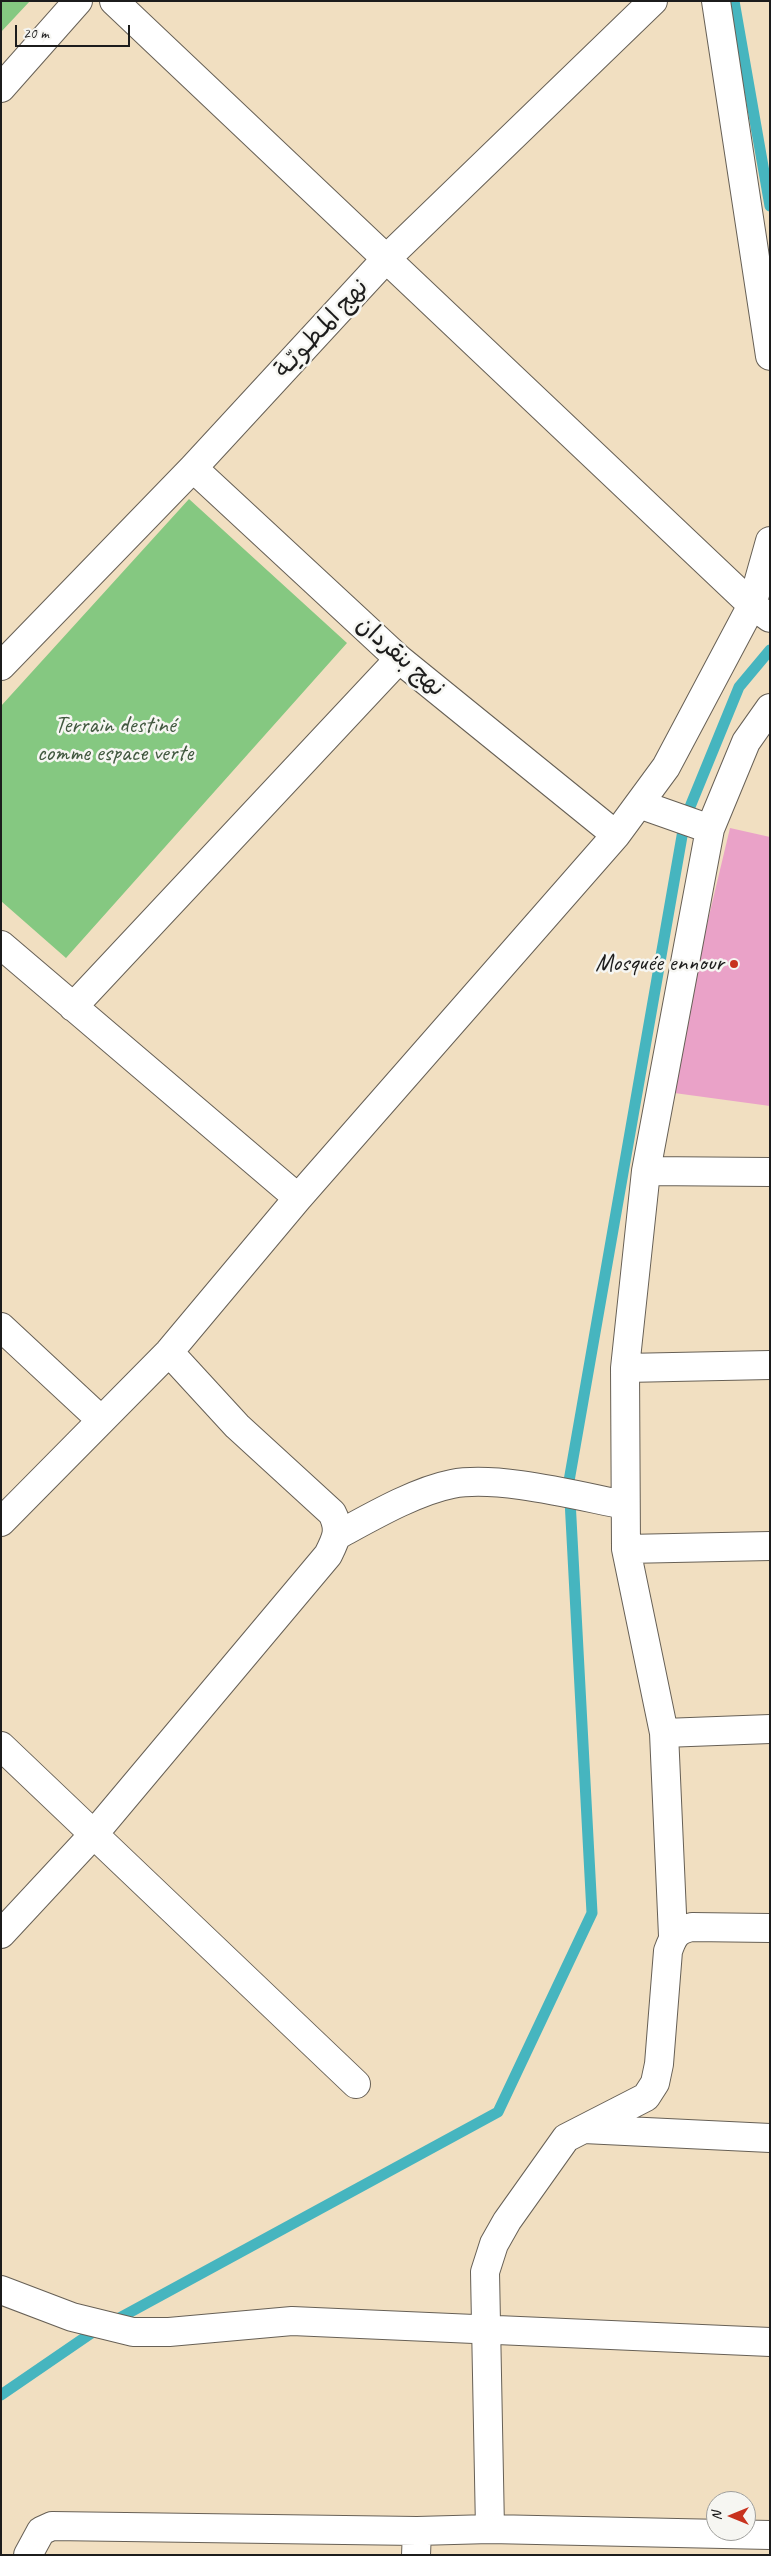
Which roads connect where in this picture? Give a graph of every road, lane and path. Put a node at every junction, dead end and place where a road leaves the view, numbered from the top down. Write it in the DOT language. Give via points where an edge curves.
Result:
graph roads {
  1 [pos="78,1"];
  2 [pos="114,1"];
  3 [pos="653,1"];
  4 [pos="716,1"];
  5 [pos="1,88"];
  6 [pos="386,260"];
  7 [pos="770,356"];
  8 [pos="193,468"];
  9 [pos="770,540"];
  10 [pos="761,611"];
  11 [pos="6,652"];
  12 [pos="399,659"];
  13 [pos="770,708"];
  14 [pos="639,804"];
  15 [pos="710,828"];
  16 [pos="616,835"];
  17 [pos="1,945"];
  18 [pos="73,1007"];
  19 [pos="646,1170"];
  20 [pos="770,1172"];
  21 [pos="298,1198"];
  22 [pos="1,1327"];
  23 [pos="170,1352"];
  24 [pos="770,1365"];
  25 [pos="624,1368"];
  26 [pos="101,1420"];
  27 [pos="625,1504"];
  28 [pos="1,1522"];
  29 [pos="338,1535"];
  30 [pos="770,1546"];
  31 [pos="626,1549"];
  32 [pos="770,1729"];
  33 [pos="664,1733"];
  34 [pos="1,1746"];
  35 [pos="93,1835"];
  36 [pos="770,1928"];
  37 [pos="1,1934"];
  38 [pos="673,1936"];
  39 [pos="356,2084"];
  40 [pos="583,2129"];
  41 [pos="770,2138"];
  42 [pos="1,2290"];
  43 [pos="485,2331"];
  44 [pos="770,2342"];
  45 [pos="490,2530"];
  46 [pos="770,2535"];
  47 [pos="416,2543"];
  48 [pos="622,2543"];
  49 [pos="28,2555"];
  1 -- 5 [label="street"];
  2 -- 6 [label="street"];
  3 -- 6 [label="street, نهج المـطـويّـة"];
  4 -- 7 [label="street"];
  6 -- 8 [label="street, نهج المـطـويّـة"];
  6 -- 10 [label="street"];
  8 -- 11 [label="street, نهج المـطـويّـة"];
  8 -- 12 [label="street, نهج بنقردان"];
  9 -- 10 [label="street"];
  10 -- 14 [label="street" via="666,767"];
  12 -- 16 [label="street, نهج بنقردان"];
  12 -- 18 [label="street"];
  13 -- 15 [label="street" via="746,742"];
  14 -- 15 [label="street"];
  14 -- 16 [label="street"];
  15 -- 19 [label="street"];
  16 -- 21 [label="street"];
  17 -- 18 [label="street"];
  18 -- 21 [label="street"];
  19 -- 20 [label="street"];
  19 -- 25 [label="street"];
  21 -- 23 [label="street"];
  22 -- 26 [label="street"];
  23 -- 26 [label="street"];
  23 -- 29 [label="street" via="237,1426 332,1512"];
  24 -- 25 [label="street"];
  25 -- 27 [label="street"];
  26 -- 28 [label="street"];
  27 -- 29 [label="street" via="500,1484 452,1484 382,1512"];
  27 -- 31 [label="street"];
  29 -- 35 [label="street" via="328,1555"];
  30 -- 31 [label="street"];
  31 -- 33 [label="street"];
  32 -- 33 [label="street"];
  33 -- 38 [label="street"];
  34 -- 35 [label="street"];
  35 -- 37 [label="street"];
  35 -- 39 [label="street"];
  36 -- 38 [label="street" via="692,1927"];
  38 -- 40 [label="street" via="668,1951 655,2083 646,2097"];
  40 -- 41 [label="street"];
  40 -- 43 [label="street" via="566,2138 494,2244 486,2272"];
  42 -- 43 [label="street" via="72,2316 133,2332 170,2332 292,2321"];
  43 -- 44 [label="street"];
  43 -- 45 [label="street"];
  45 -- 47 [label="street"];
  45 -- 48 [label="street"];
  46 -- 48 [label="street"];
  47 -- 49 [label="street" via="52,2526 41,2530"];
}
